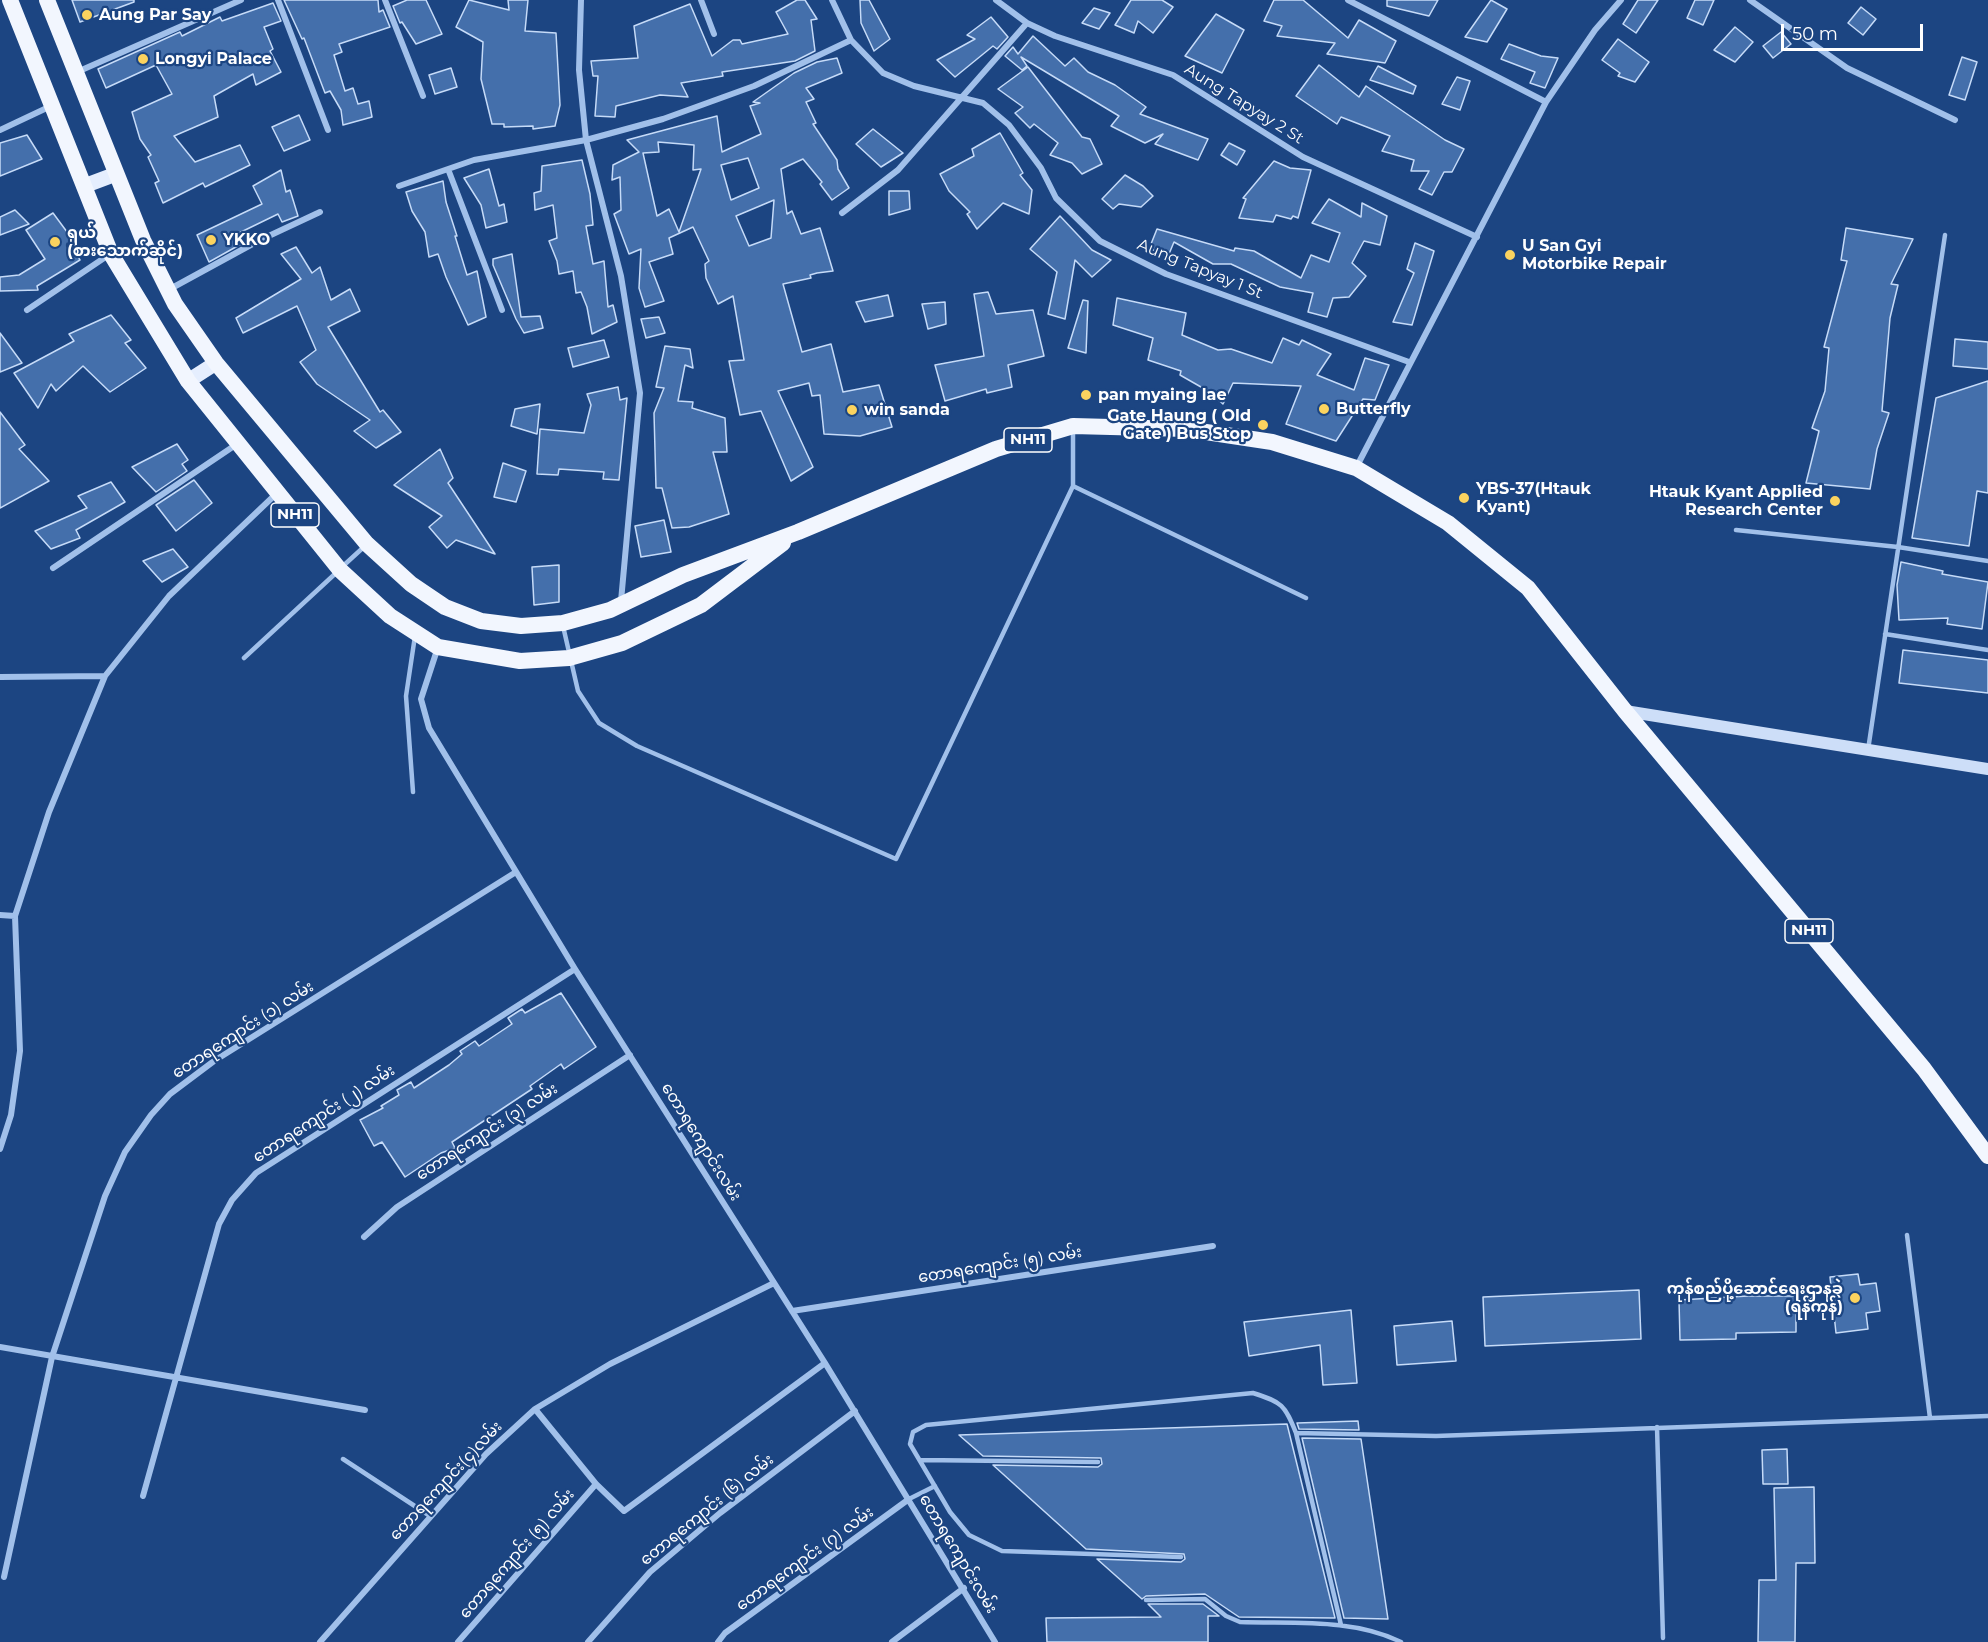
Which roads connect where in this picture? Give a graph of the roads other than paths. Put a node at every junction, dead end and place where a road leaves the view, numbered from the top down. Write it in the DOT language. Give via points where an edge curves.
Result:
graph roads {
  1 [pos="10,0"];
  2 [pos="48,0"];
  3 [pos="241,0"];
  4 [pos="278,0"];
  5 [pos="385,0"];
  6 [pos="581,0"];
  7 [pos="700,0"];
  8 [pos="832,0"];
  9 [pos="996,0"];
  10 [pos="1348,0"];
  11 [pos="1620,0"];
  12 [pos="1750,0"];
  13 [pos="1027,23"];
  14 [pos="714,34"];
  15 [pos="850,40"];
  16 [pos="76,73"];
  17 [pos="423,96"];
  18 [pos="963,98"];
  19 [pos="1546,102"];
  20 [pos="51,105"];
  21 [pos="1955,120"];
  22 [pos="0,130"];
  23 [pos="328,130"];
  24 [pos="586,140"];
  25 [pos="448,170"];
  26 [pos="116,174"];
  27 [pos="84,186"];
  28 [pos="399,186"];
  29 [pos="320,212"];
  30 [pos="842,213"];
  31 [pos="1945,235"];
  32 [pos="1477,237"];
  33 [pos="111,254"];
  34 [pos="167,291"];
  35 [pos="27,310"];
  36 [pos="502,310"];
  37 [pos="1409,362"];
  38 [pos="216,363"];
  39 [pos="188,381"];
  40 [pos="1073,426"];
  41 [pos="238,444"];
  42 [pos="1356,468"];
  43 [pos="1073,486"];
  44 [pos="278,493"];
  45 [pos="1736,530"];
  46 [pos="798,532"];
  47 [pos="367,544"];
  48 [pos="1898,547"];
  49 [pos="1988,561"];
  50 [pos="53,568"];
  51 [pos="340,570"];
  52 [pos="1306,597"];
  53 [pos="620,605"];
  54 [pos="563,623"];
  55 [pos="415,633"];
  56 [pos="1885,634"];
  57 [pos="438,647"];
  58 [pos="1988,650"];
  59 [pos="244,657"];
  60 [pos="569,658"];
  61 [pos="105,676"];
  62 [pos="0,677"];
  63 [pos="1625,711"];
  64 [pos="1868,750"];
  65 [pos="1988,769"];
  66 [pos="413,792"];
  67 [pos="516,872"];
  68 [pos="0,915"];
  69 [pos="15,916"];
  70 [pos="575,969"];
  71 [pos="630,1055"];
  72 [pos="0,1149"];
  73 [pos="1988,1156"];
  74 [pos="1907,1235"];
  75 [pos="364,1237"];
  76 [pos="1213,1246"];
  77 [pos="774,1283"];
  78 [pos="792,1311"];
  79 [pos="0,1347"];
  80 [pos="52,1357"];
  81 [pos="825,1363"];
  82 [pos="176,1380"];
  83 [pos="535,1409"];
  84 [pos="365,1410"];
  85 [pos="855,1411"];
  86 [pos="1988,1416"];
  87 [pos="1930,1418"];
  88 [pos="1658,1428"];
  89 [pos="1296,1433"];
  90 [pos="343,1459"];
  91 [pos="920,1461"];
  92 [pos="1098,1461"];
  93 [pos="596,1484"];
  94 [pos="935,1486"];
  95 [pos="143,1496"];
  96 [pos="909,1499"];
  97 [pos="430,1515"];
  98 [pos="1181,1557"];
  99 [pos="4,1576"];
  100 [pos="964,1588"];
  101 [pos="1146,1599"];
  102 [pos="1341,1625"];
  103 [pos="1663,1638"];
  104 [pos="320,1642"];
  105 [pos="458,1642"];
  106 [pos="588,1642"];
  107 [pos="718,1642"];
  108 [pos="892,1642"];
  109 [pos="995,1642"];
  110 [pos="1401,1642"];
  1 -- 20 [label="highway, NH11"];
  2 -- 16 [label="highway, NH11"];
  3 -- 16 [label="street"];
  4 -- 23 [label="street"];
  5 -- 17 [label="street"];
  6 -- 24 [label="street" via="579,70"];
  7 -- 14 [label="street"];
  8 -- 15 [label="street, Aung Tapyay 1 St"];
  9 -- 13 [label="street, Aung Tapyay 2 St"];
  10 -- 19 [label="street"];
  11 -- 19 [label="street"];
  12 -- 21 [label="street" via="1847,68"];
  13 -- 18 [label="street"];
  13 -- 32 [label="street, Aung Tapyay 2 St" via="1173,75 1303,157"];
  15 -- 18 [label="street, Aung Tapyay 1 St" via="883,73 914,86"];
  15 -- 24 [label="street" via="754,86 663,119"];
  16 -- 26 [label="highway, NH11"];
  18 -- 30 [label="street" via="898,170"];
  18 -- 37 [label="street, Aung Tapyay 1 St" via="983,103 1009,125 1041,168 1056,198 1100,240 1166,273"];
  19 -- 32 [label="street"];
  20 -- 22 [label="street"];
  20 -- 27 [label="highway, NH11"];
  24 -- 25 [label="street" via="474,160"];
  24 -- 53 [label="street" via="621,276 640,393"];
  25 -- 28 [label="street"];
  25 -- 36 [label="street"];
  26 -- 27 [label="main road"];
  26 -- 34 [label="highway, NH11"];
  27 -- 33 [label="highway, NH11"];
  29 -- 34 [label="street"];
  31 -- 48 [label="lane"];
  32 -- 37 [label="street"];
  33 -- 35 [label="street"];
  33 -- 39 [label="highway, NH11"];
  34 -- 38 [label="highway, NH11"];
  37 -- 42 [label="street"];
  38 -- 39 [label="main road"];
  38 -- 47 [label="highway, NH11"];
  39 -- 41 [label="highway, NH11"];
  40 -- 42 [label="highway, NH11" via="1186,429 1272,442"];
  40 -- 43 [label="lane"];
  40 -- 46 [label="highway, NH11" via="996,448"];
  41 -- 44 [label="highway, NH11"];
  41 -- 50 [label="street"];
  42 -- 63 [label="highway, NH11" via="1448,523 1528,588"];
  43 -- 52 [label="lane"];
  43 -- 60 [label="lane" via="896,859 637,746 599,723 578,691"];
  44 -- 51 [label="highway, NH11"];
  44 -- 61 [label="street" via="169,596"];
  45 -- 48 [label="lane"];
  46 -- 53 [label="highway, NH11" via="683,575"];
  46 -- 60 [label="highway, NH11" via="701,605 622,643"];
  47 -- 51 [label="lane"];
  47 -- 54 [label="highway, NH11" via="411,584 446,607 481,621 521,626"];
  48 -- 49 [label="lane"];
  48 -- 56 [label="lane"];
  51 -- 55 [label="highway, NH11" via="390,616"];
  51 -- 59 [label="lane"];
  53 -- 54 [label="highway, NH11"];
  54 -- 60 [label="lane"];
  55 -- 57 [label="highway, NH11"];
  55 -- 66 [label="lane" via="406,696"];
  56 -- 58 [label="lane"];
  56 -- 64 [label="lane"];
  57 -- 60 [label="highway, NH11" via="520,661"];
  57 -- 67 [label="street, တောရကျောင်းလမ်း" via="421,699 429,728"];
  61 -- 62 [label="street"];
  61 -- 69 [label="street" via="49,812"];
  63 -- 64 [label="main road"];
  63 -- 73 [label="highway, NH11" via="1924,1069"];
  64 -- 65 [label="main road"];
  67 -- 70 [label="street, တောရကျောင်းလမ်း"];
  67 -- 80 [label="street, တောရကျောင်း (၁) လမ်း" via="214,1061 170,1094 125,1152 105,1196"];
  68 -- 69 [label="street"];
  69 -- 72 [label="street" via="20,1051 11,1115"];
  70 -- 71 [label="street, တောရကျောင်းလမ်း"];
  70 -- 82 [label="street, တောရကျောင်း (၂) လမ်း" via="256,1173 231,1200 219,1224"];
  71 -- 75 [label="street, တောရကျောင်း (၃) လမ်း" via="397,1207"];
  71 -- 77 [label="street, တောရကျောင်းလမ်း"];
  74 -- 87 [label="lane"];
  76 -- 78 [label="street, တောရကျောင်း (၅) လမ်း"];
  77 -- 78 [label="street, တောရကျောင်းလမ်း"];
  77 -- 83 [label="street, တောရကျောင်း(၄)လမ်း" via="610,1364"];
  78 -- 81 [label="street, တောရကျောင်းလမ်း"];
  79 -- 80 [label="street"];
  80 -- 82 [label="street"];
  80 -- 99 [label="street, တောရကျောင်း (၁) လမ်း"];
  81 -- 85 [label="street, တောရကျောင်းလမ်း"];
  81 -- 93 [label="street, တောရကျောင်း (၅) လမ်း" via="624,1511"];
  82 -- 84 [label="street"];
  82 -- 95 [label="street, တောရကျောင်း (၂) လမ်း"];
  83 -- 93 [label="street, တောရကျောင်း (၅) လမ်း"];
  83 -- 97 [label="street, တောရကျောင်း(၄)လမ်း" via="486,1454"];
  85 -- 96 [label="street, တောရကျောင်းလမ်း"];
  85 -- 106 [label="street, တောရကျောင်း (၆) လမ်း" via="650,1572"];
  86 -- 87 [label="lane"];
  87 -- 88 [label="lane"];
  88 -- 89 [label="lane" via="1436,1436"];
  88 -- 103 [label="lane"];
  89 -- 91 [label="lane" via="1287,1410 1277,1400 1253,1393 926,1425 913,1432 910,1444"];
  89 -- 102 [label="lane"];
  90 -- 97 [label="lane"];
  91 -- 92 [label="lane"];
  91 -- 94 [label="lane"];
  93 -- 105 [label="street, တောရကျောင်း (၅) လမ်း"];
  94 -- 96 [label="lane"];
  94 -- 98 [label="lane" via="969,1535 1002,1551"];
  96 -- 100 [label="street, တောရကျောင်းလမ်း"];
  96 -- 107 [label="street, တောရကျောင်း (၇) လမ်း" via="725,1633"];
  97 -- 104 [label="street, တောရကျောင်း(၄)လမ်း"];
  100 -- 108 [label="street"];
  100 -- 109 [label="street, တောရကျောင်းလမ်း"];
  101 -- 102 [label="lane" via="1205,1599 1240,1622"];
  102 -- 110 [label="lane" via="1384,1634"];
}
